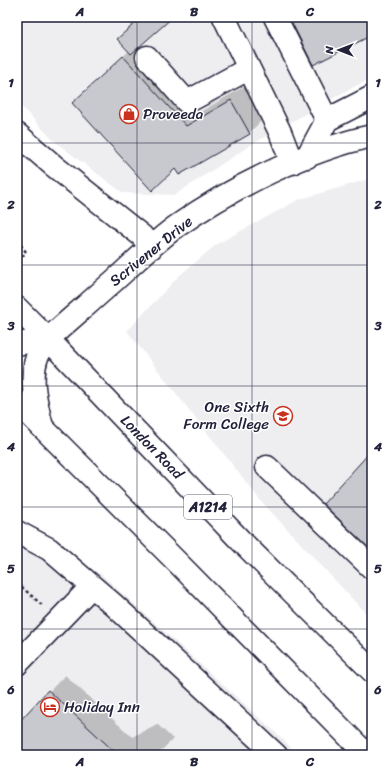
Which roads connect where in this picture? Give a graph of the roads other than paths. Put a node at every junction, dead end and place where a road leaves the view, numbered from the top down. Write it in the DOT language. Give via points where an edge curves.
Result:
graph roads {
  1 [pos="224,17"];
  2 [pos="275,17"];
  3 [pos="147,57"];
  4 [pos="248,69"];
  5 [pos="372,97"];
  6 [pos="327,120"];
  7 [pos="17,134"];
  8 [pos="372,136"];
  9 [pos="300,160"];
  10 [pos="151,248"];
  11 [pos="17,308"];
  12 [pos="48,339"];
  13 [pos="17,344"];
  14 [pos="17,402"];
  15 [pos="42,427"];
  16 [pos="267,467"];
  17 [pos="17,532"];
  18 [pos="372,568"];
  19 [pos="92,586"];
  20 [pos="17,664"];
  21 [pos="372,671"];
  22 [pos="276,755"];
  23 [pos="367,755"];
  1 -- 4 [label="main road"];
  2 -- 6 [label="main road"];
  3 -- 4 [label="main road" via="187,102"];
  4 -- 9 [label="main road" via="280,132"];
  5 -- 6 [label="main road"];
  6 -- 9 [label="main road"];
  7 -- 10 [label="main road" via="137,232"];
  8 -- 9 [label="main road, Scrivener Drive"];
  9 -- 10 [label="main road, Scrivener Drive" via="233,191 177,227"];
  10 -- 12 [label="main road, Scrivener Drive"];
  11 -- 12 [label="main road, London Road / A1214"];
  12 -- 13 [label="main road"];
  12 -- 15 [label="main road, Scrivener Drive" via="37,357 34,373 34,387"];
  12 -- 21 [label="main road, London Road / A1214" via="240,540"];
  14 -- 15 [label="main road"];
  15 -- 23 [label="main road"];
  16 -- 18 [label="main road"];
  17 -- 19 [label="main road" via="49,549"];
  19 -- 20 [label="main road"];
  19 -- 22 [label="main road"];
}
